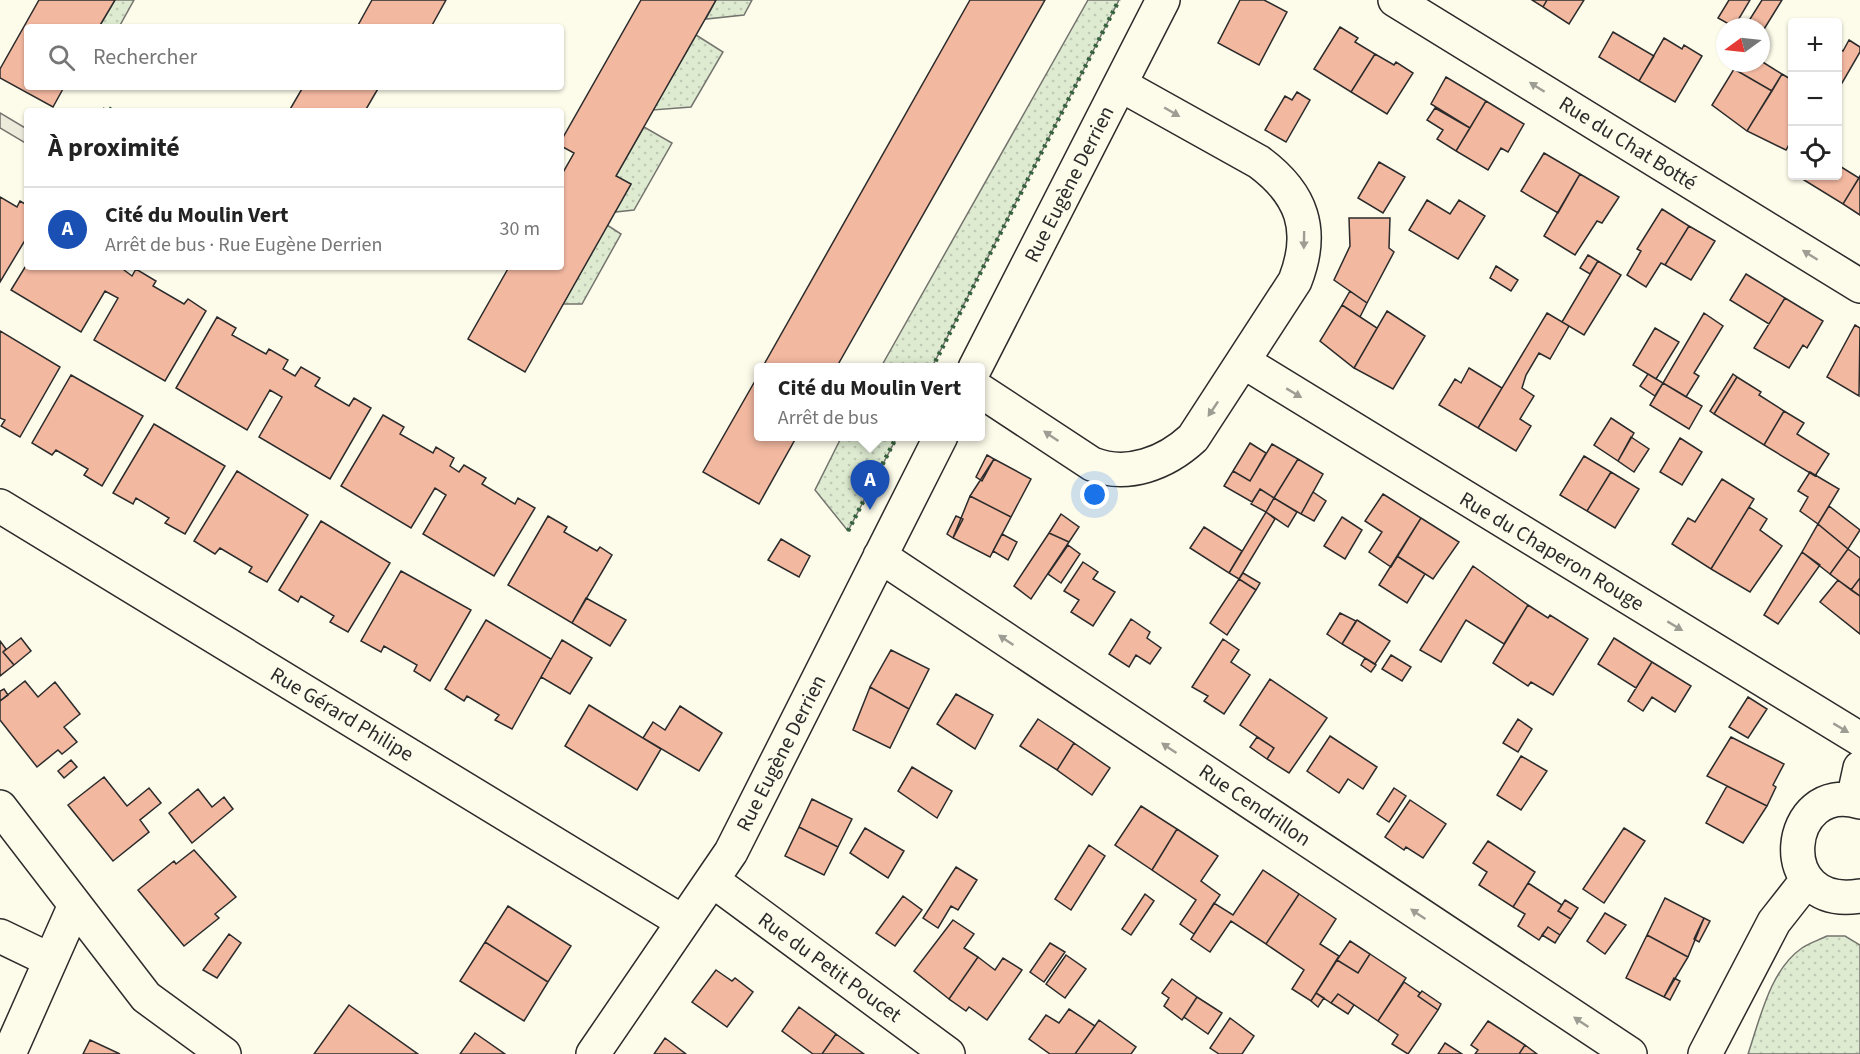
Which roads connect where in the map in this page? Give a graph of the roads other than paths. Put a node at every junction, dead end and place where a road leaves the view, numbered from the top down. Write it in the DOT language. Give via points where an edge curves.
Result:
graph roads {
  1 [pos="1163,0"];
  2 [pos="1395,0"];
  3 [pos="1120,85"];
  4 [pos="1860,286"];
  5 [pos="1244,362"];
  6 [pos="978,363"];
  7 [pos="985,394"];
  8 [pos="938,441"];
  9 [pos="0,506"];
  10 [pos="880,556"];
  11 [pos="1860,739"];
  12 [pos="1860,768"];
  13 [pos="1856,801"];
  14 [pos="0,807"];
  15 [pos="711,880"];
  16 [pos="1807,880"];
  17 [pos="1860,896"];
  18 [pos="75,905"];
  19 [pos="684,922"];
  20 [pos="0,936"];
  21 [pos="50,960"];
  22 [pos="9,1054"];
  23 [pos="224,1054"];
  24 [pos="593,1054"];
  25 [pos="948,1054"];
  26 [pos="1629,1054"];
  27 [pos="1705,1054"];
  1 -- 3 [label="street, Rue Eugène Derrien"];
  4 -- 2 [label="street, Rue du Chat Botté, one-way"];
  3 -- 5 [label="street, one-way" via="1259,162 1278,176 1294,196 1304,223 1303,261 1295,281"];
  3 -- 6 [label="street, Rue Eugène Derrien"];
  5 -- 7 [label="street, one-way" via="1193,438 1173,455 1130,469 1092,464"];
  5 -- 11 [label="street, Rue du Chaperon Rouge, one-way"];
  8 -- 10 [label="street, Rue Eugène Derrien"];
  9 -- 19 [label="street, Rue Gérard Philipe"];
  10 -- 15 [label="street, Rue Eugène Derrien" via="731,852"];
  26 -- 10 [label="street, Rue Cendrillon, one-way"];
  12 -- 13 [label="street"];
  13 -- 16 [label="street" via="1836,800 1820,806 1803,824 1796,848"];
  14 -- 18 [label="street"];
  15 -- 19 [label="street, Rue Eugène Derrien"];
  15 -- 25 [label="street, Rue du Petit Poucet"];
  16 -- 17 [label="street" via="1831,896"];
  16 -- 27 [label="street" via="1773,922"];
  18 -- 21 [label="street"];
  18 -- 23 [label="street" via="146,998"];
  19 -- 24 [label="street, Rue Eugène Derrien"];
  20 -- 21 [label="street"];
  21 -- 22 [label="street"];
}
